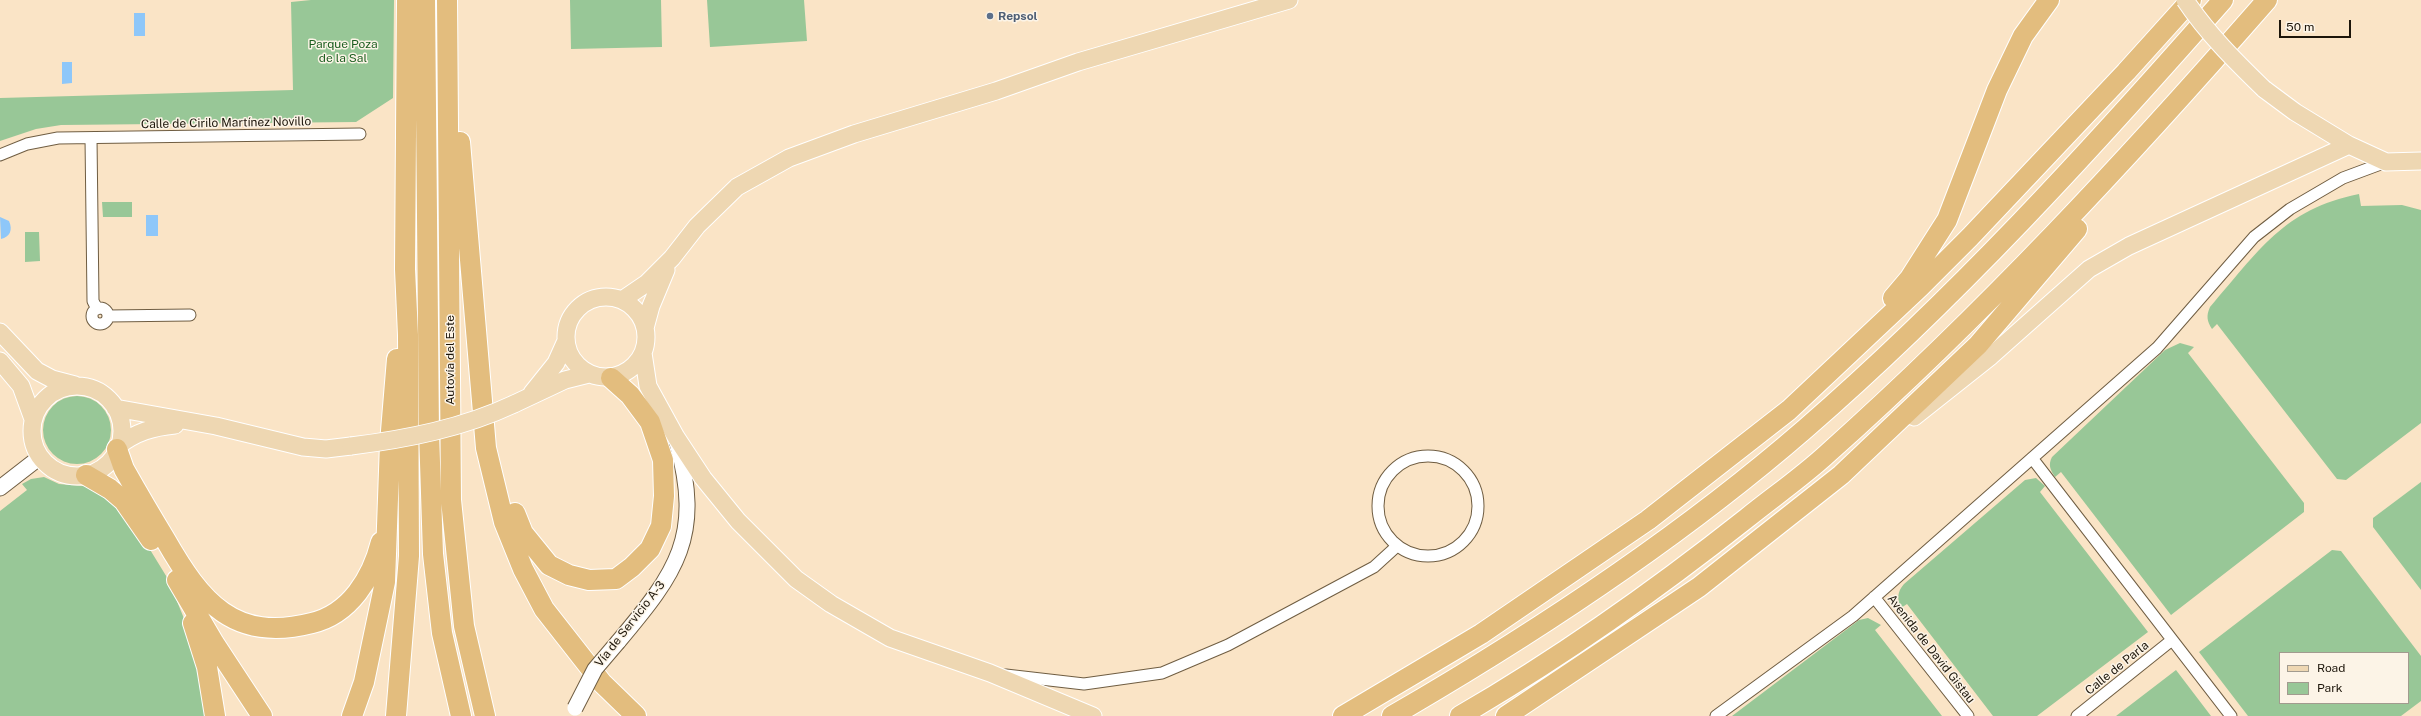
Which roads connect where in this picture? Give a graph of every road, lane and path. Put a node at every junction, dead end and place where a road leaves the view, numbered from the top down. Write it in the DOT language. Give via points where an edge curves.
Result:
graph roads {
  1 [pos="407,0"];
  2 [pos="426,0"];
  3 [pos="447,0"];
  4 [pos="1289,0"];
  5 [pos="2049,0"];
  6 [pos="2185,0"];
  7 [pos="2191,0"];
  8 [pos="2223,0"];
  9 [pos="2267,0"];
  10 [pos="448,73"];
  11 [pos="2173,108"];
  12 [pos="360,134"];
  13 [pos="91,138"];
  14 [pos="2349,145"];
  15 [pos="0,155"];
  16 [pos="2421,161"];
  17 [pos="2386,162"];
  18 [pos="2034,209"];
  19 [pos="672,258"];
  20 [pos="405,269"];
  21 [pos="622,300"];
  22 [pos="190,315"];
  23 [pos="645,328"];
  24 [pos="0,332"];
  25 [pos="565,343"];
  26 [pos="477,346"];
  27 [pos="643,353"];
  28 [pos="0,362"];
  29 [pos="589,374"];
  30 [pos="1829,374"];
  31 [pos="611,378"];
  32 [pos="77,385"];
  33 [pos="529,396"];
  34 [pos="115,408"];
  35 [pos="33,419"];
  36 [pos="192,423"];
  37 [pos="676,437"];
  38 [pos="118,447"];
  39 [pos="40,457"];
  40 [pos="2032,458"];
  41 [pos="1727,460"];
  42 [pos="86,475"];
  43 [pos="1841,475"];
  44 [pos="0,488"];
  45 [pos="388,515"];
  46 [pos="1397,546"];
  47 [pos="168,564"];
  48 [pos="1874,597"];
  49 [pos="2172,640"];
  50 [pos="990,672"];
  51 [pos="573,712"];
  52 [pos="215,716"];
  53 [pos="262,716"];
  54 [pos="352,716"];
  55 [pos="396,716"];
  56 [pos="461,716"];
  57 [pos="484,716"];
  58 [pos="636,716"];
  59 [pos="1093,716"];
  60 [pos="1343,716"];
  61 [pos="1392,716"];
  62 [pos="1460,716"];
  63 [pos="1506,716"];
  64 [pos="1716,716"];
  65 [pos="1968,716"];
  66 [pos="2077,716"];
  67 [pos="2231,716"];
  1 -- 20 [label="highway"];
  2 -- 56 [label="highway, Autovía del Este" via="429,432 433,554 442,633"];
  3 -- 10 [label="highway, Autovía del Este"];
  4 -- 19 [label="main road" via="1078,62 789,158 737,187 698,226"];
  5 -- 41 [label="highway" via="2024,36 1997,90 1947,220 1910,278 1848,346"];
  6 -- 14 [label="main road, bridge" via="2230,56 2264,89 2295,112"];
  7 -- 30 [label="highway" via="2015,191"];
  8 -- 18 [label="highway"];
  9 -- 11 [label="highway"];
  10 -- 26 [label="highway" via="456,98"];
  10 -- 57 [label="highway, Autovía del Este" via="451,500 464,626"];
  11 -- 43 [label="highway" via="2069,239 1978,345"];
  11 -- 62 [label="highway" via="2059,232 1971,320 1826,456 1685,567 1512,685"];
  12 -- 13 [label="street, Calle de Cirilo Martínez Novillo"];
  13 -- 15 [label="street, Calle de Cirilo Martínez Novillo" via="44,140"];
  13 -- 22 [label="street" via="93,301 97,309 93,314 97,323 105,322 108,316"];
  14 -- 17 [label="main road"];
  14 -- 43 [label="main road" via="2129,246 2089,269 1991,356"];
  16 -- 17 [label="main road"];
  17 -- 40 [label="street" via="2343,178 2290,209 2254,237 2157,348"];
  18 -- 30 [label="highway"];
  18 -- 61 [label="highway" via="1938,308 1805,429 1745,478 1664,541 1499,653"];
  19 -- 21 [label="main road" via="647,284"];
  19 -- 23 [label="main road" via="659,283"];
  20 -- 45 [label="highway" via="390,443"];
  20 -- 55 [label="highway" via="408,335 409,556"];
  21 -- 23 [label="main road" via="633,307"];
  21 -- 25 [label="main road" via="610,297 596,298 579,306 568,323"];
  23 -- 27 [label="main road" via="646,341"];
  24 -- 32 [label="main road" via="37,371 52,379"];
  25 -- 29 [label="main road" via="568,353 579,368"];
  25 -- 33 [label="main road" via="556,363"];
  26 -- 31 [label="highway" via="482,360 507,493 522,533 549,565 568,575 589,580 616,579 632,567 650,549 661,526 664,496 663,460 650,422 630,395"];
  26 -- 58 [label="highway" via="486,448 504,522 524,569 544,609 602,683"];
  27 -- 31 [label="main road" via="634,367"];
  27 -- 37 [label="main road" via="648,386"];
  28 -- 35 [label="main road" via="21,386"];
  29 -- 31 [label="main road"];
  29 -- 33 [label="main road" via="565,380"];
  30 -- 41 [label="highway"];
  32 -- 34 [label="main road" via="104,394"];
  32 -- 35 [label="main road" via="66,387 45,398"];
  33 -- 36 [label="main road, bridge" via="485,418 398,440 351,446 303,447 216,426"];
  34 -- 36 [label="main road"];
  34 -- 38 [label="main road" via="120,424"];
  35 -- 39 [label="main road" via="32,435"];
  36 -- 38 [label="main road" via="147,429 130,437"];
  37 -- 50 [label="main road" via="703,478 738,522 796,579 831,604 890,638"];
  37 -- 51 [label="main road, Vía de Servicio A-3, bridge" via="686,474 688,503 686,533 677,559 664,584 595,670"];
  38 -- 42 [label="main road" via="109,463 99,471"];
  38 -- 45 [label="highway" via="124,469 195,587 213,606 239,621 266,629 292,628 319,621 344,607 365,584 377,558"];
  39 -- 42 [label="main road" via="52,468 67,475"];
  39 -- 44 [label="main road"];
  40 -- 48 [label="street"];
  40 -- 49 [label="street"];
  41 -- 60 [label="highway" via="1648,520 1481,634"];
  42 -- 47 [label="highway" via="124,501"];
  43 -- 63 [label="highway" via="1699,587"];
  45 -- 54 [label="highway" via="386,582 364,682"];
  46 -- 46 [label="street" via="1410,553 1424,556 1439,555 1453,550 1472,530 1477,517 1475,489 1467,474 1454,463 1438,457 1421,456 1405,461 1388,475 1377,501 1378,518 1385,533"];
  46 -- 50 [label="street" via="1374,567 1228,645 1162,673 1084,684"];
  47 -- 52 [label="highway" via="194,626 207,667"];
  47 -- 53 [label="highway" via="214,643"];
  48 -- 64 [label="street" via="1853,616"];
  48 -- 65 [label="street, Avenida de David Gistau"];
  49 -- 66 [label="street, Calle de Parla"];
  49 -- 67 [label="street"];
  50 -- 59 [label="main road"];
}
